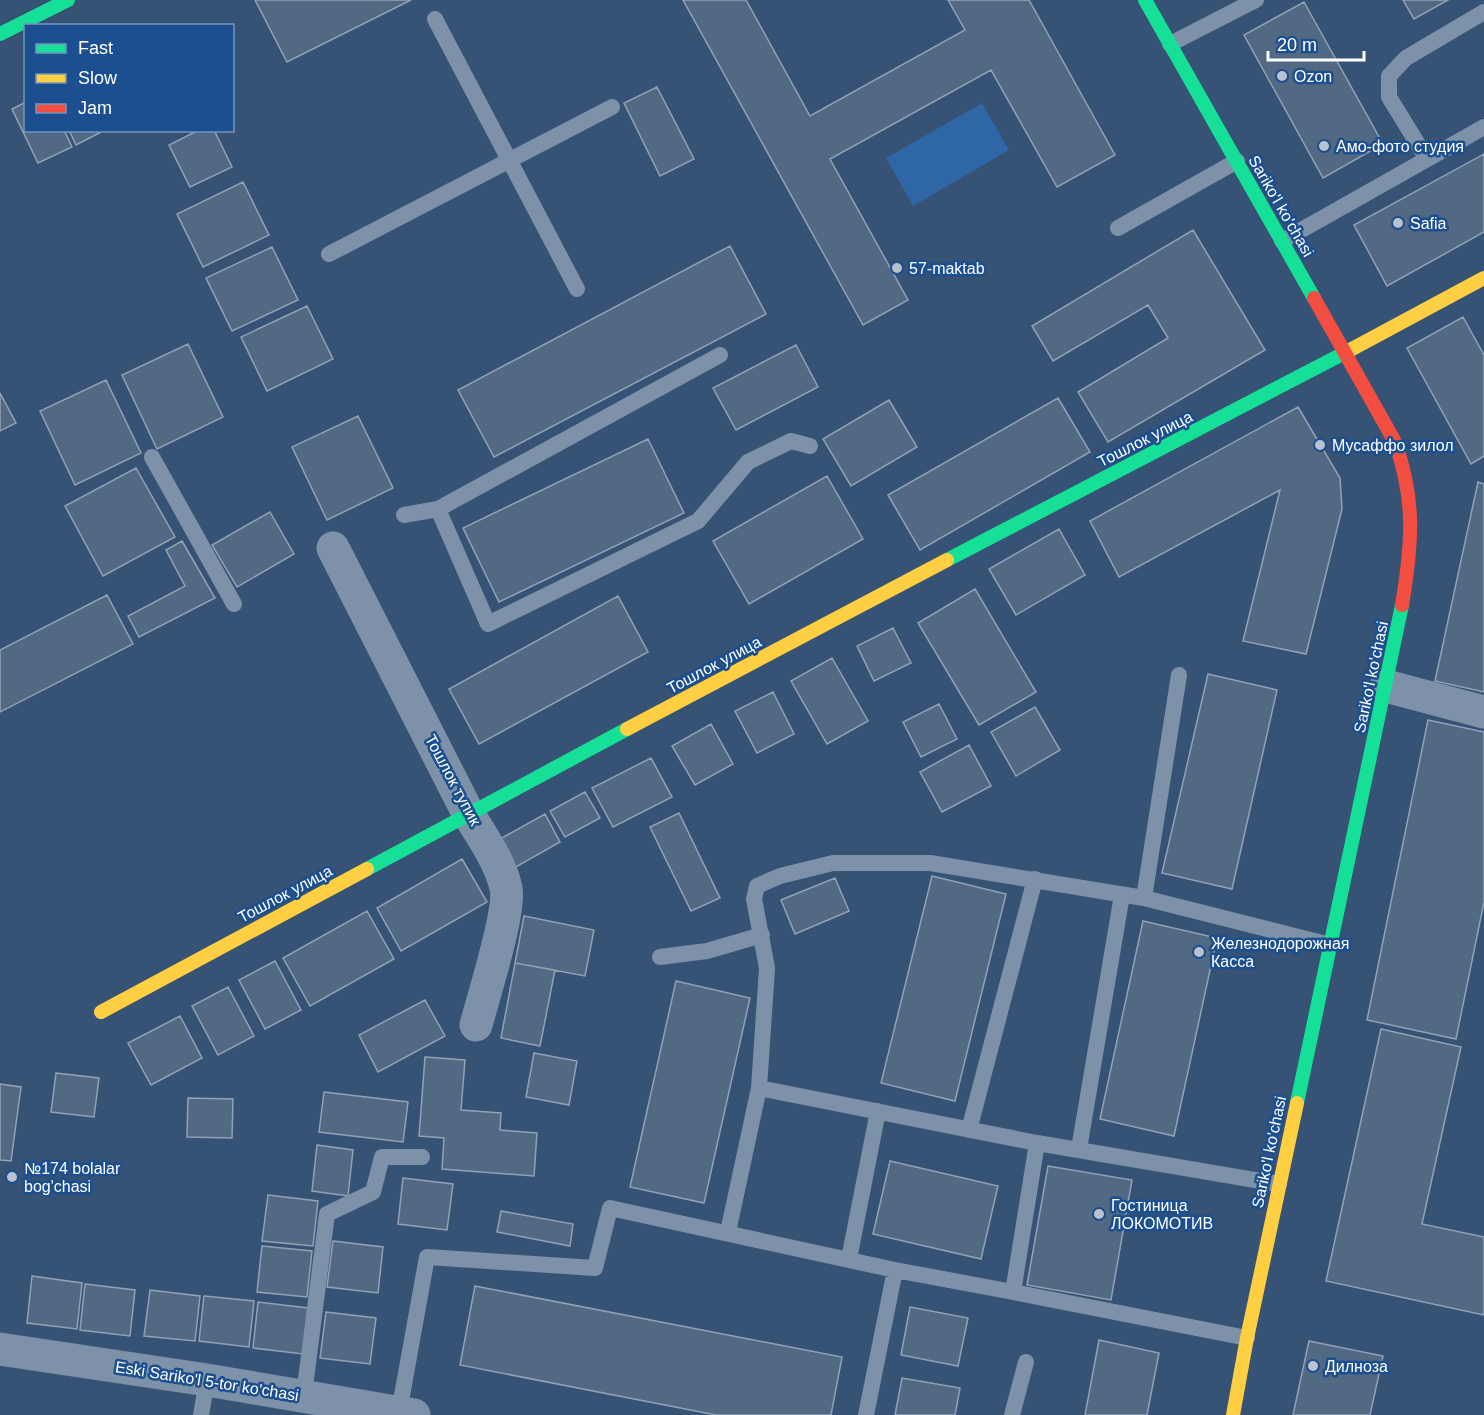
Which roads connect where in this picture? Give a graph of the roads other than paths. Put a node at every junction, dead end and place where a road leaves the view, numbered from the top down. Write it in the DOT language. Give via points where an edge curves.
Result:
graph roads {
  1 [pos="68,0"];
  2 [pos="1145,0"];
  3 [pos="1256,0"];
  4 [pos="1484,12"];
  5 [pos="435,19"];
  6 [pos="0,34"];
  7 [pos="1170,44"];
  8 [pos="612,107"];
  9 [pos="1484,127"];
  10 [pos="1427,159"];
  11 [pos="510,160"];
  12 [pos="1237,161"];
  13 [pos="1118,228"];
  14 [pos="1282,241"];
  15 [pos="329,254"];
  16 [pos="1484,278"];
  17 [pos="578,289"];
  18 [pos="1346,353"];
  19 [pos="720,356"];
  20 [pos="810,446"];
  21 [pos="152,457"];
  22 [pos="438,509"];
  23 [pos="404,515"];
  24 [pos="333,548"];
  25 [pos="234,604"];
  26 [pos="1179,675"];
  27 [pos="1386,686"];
  28 [pos="1484,712"];
  29 [pos="468,813"];
  30 [pos="1035,879"];
  31 [pos="1122,895"];
  32 [pos="1144,898"];
  33 [pos="762,935"];
  34 [pos="1330,945"];
  35 [pos="660,957"];
  36 [pos="101,1012"];
  37 [pos="477,1025"];
  38 [pos="759,1088"];
  39 [pos="878,1111"];
  40 [pos="969,1130"];
  41 [pos="1037,1143"];
  42 [pos="1079,1149"];
  43 [pos="422,1157"];
  44 [pos="1279,1184"];
  45 [pos="728,1232"];
  46 [pos="849,1259"];
  47 [pos="896,1269"];
  48 [pos="1013,1292"];
  49 [pos="1247,1338"];
  50 [pos="0,1349"];
  51 [pos="1026,1362"];
  52 [pos="207,1380"];
  53 [pos="304,1395"];
  54 [pos="406,1414"];
  55 [pos="201,1415"];
  56 [pos="866,1415"];
  57 [pos="1012,1415"];
  58 [pos="1233,1415"];
  1 -- 6 [label="street"];
  2 -- 7 [label="street, Sariko'l ko'chasi"];
  3 -- 7 [label="lane"];
  4 -- 10 [label="lane" via="1406,57 1389,76 1389,97"];
  5 -- 11 [label="lane"];
  7 -- 12 [label="street, Sariko'l ko'chasi"];
  8 -- 11 [label="lane"];
  9 -- 10 [label="lane"];
  10 -- 14 [label="lane"];
  11 -- 15 [label="lane"];
  11 -- 17 [label="lane"];
  12 -- 13 [label="lane"];
  12 -- 14 [label="street, Sariko'l ko'chasi"];
  14 -- 18 [label="street, Sariko'l ko'chasi"];
  16 -- 18 [label="street, Тошлок улица"];
  18 -- 27 [label="street, Sariko'l ko'chasi" via="1395,442 1410,494 1412,527 1407,580"];
  18 -- 29 [label="street, Тошлок улица"];
  19 -- 22 [label="lane"];
  20 -- 22 [label="lane" via="791,441 747,462 698,521 488,624"];
  21 -- 25 [label="lane"];
  22 -- 23 [label="lane"];
  24 -- 29 [label="street, Тошлок тупик"];
  26 -- 32 [label="lane"];
  27 -- 28 [label="street"];
  27 -- 34 [label="street, Sariko'l ko'chasi"];
  29 -- 36 [label="street, Тошлок улица"];
  29 -- 37 [label="street, Тошлок тупик" via="493,854 507,890 505,914"];
  30 -- 31 [label="lane"];
  30 -- 33 [label="lane" via="930,863 833,863 757,886 754,899"];
  30 -- 40 [label="lane"];
  31 -- 32 [label="lane"];
  31 -- 42 [label="lane"];
  32 -- 34 [label="lane"];
  33 -- 35 [label="lane" via="707,951"];
  33 -- 38 [label="lane" via="767,968"];
  34 -- 44 [label="street, Sariko'l ko'chasi"];
  38 -- 39 [label="lane"];
  38 -- 45 [label="lane"];
  39 -- 40 [label="lane"];
  39 -- 46 [label="lane"];
  40 -- 41 [label="lane"];
  41 -- 42 [label="lane"];
  41 -- 48 [label="lane"];
  42 -- 44 [label="lane"];
  43 -- 53 [label="lane" via="382,1157 373,1192 327,1214"];
  44 -- 49 [label="street, Sariko'l ko'chasi"];
  45 -- 46 [label="lane"];
  45 -- 54 [label="lane" via="610,1208 595,1268 427,1257"];
  46 -- 47 [label="lane"];
  47 -- 48 [label="lane"];
  47 -- 56 [label="lane"];
  48 -- 49 [label="lane"];
  49 -- 58 [label="street, Sariko'l ko'chasi"];
  50 -- 52 [label="street, Eski Sariko'l 5-tor ko'chasi"];
  51 -- 57 [label="lane"];
  52 -- 53 [label="street, Eski Sariko'l 5-tor ko'chasi"];
  52 -- 55 [label="lane"];
  53 -- 54 [label="street, Eski Sariko'l 5-tor ko'chasi"];
}
